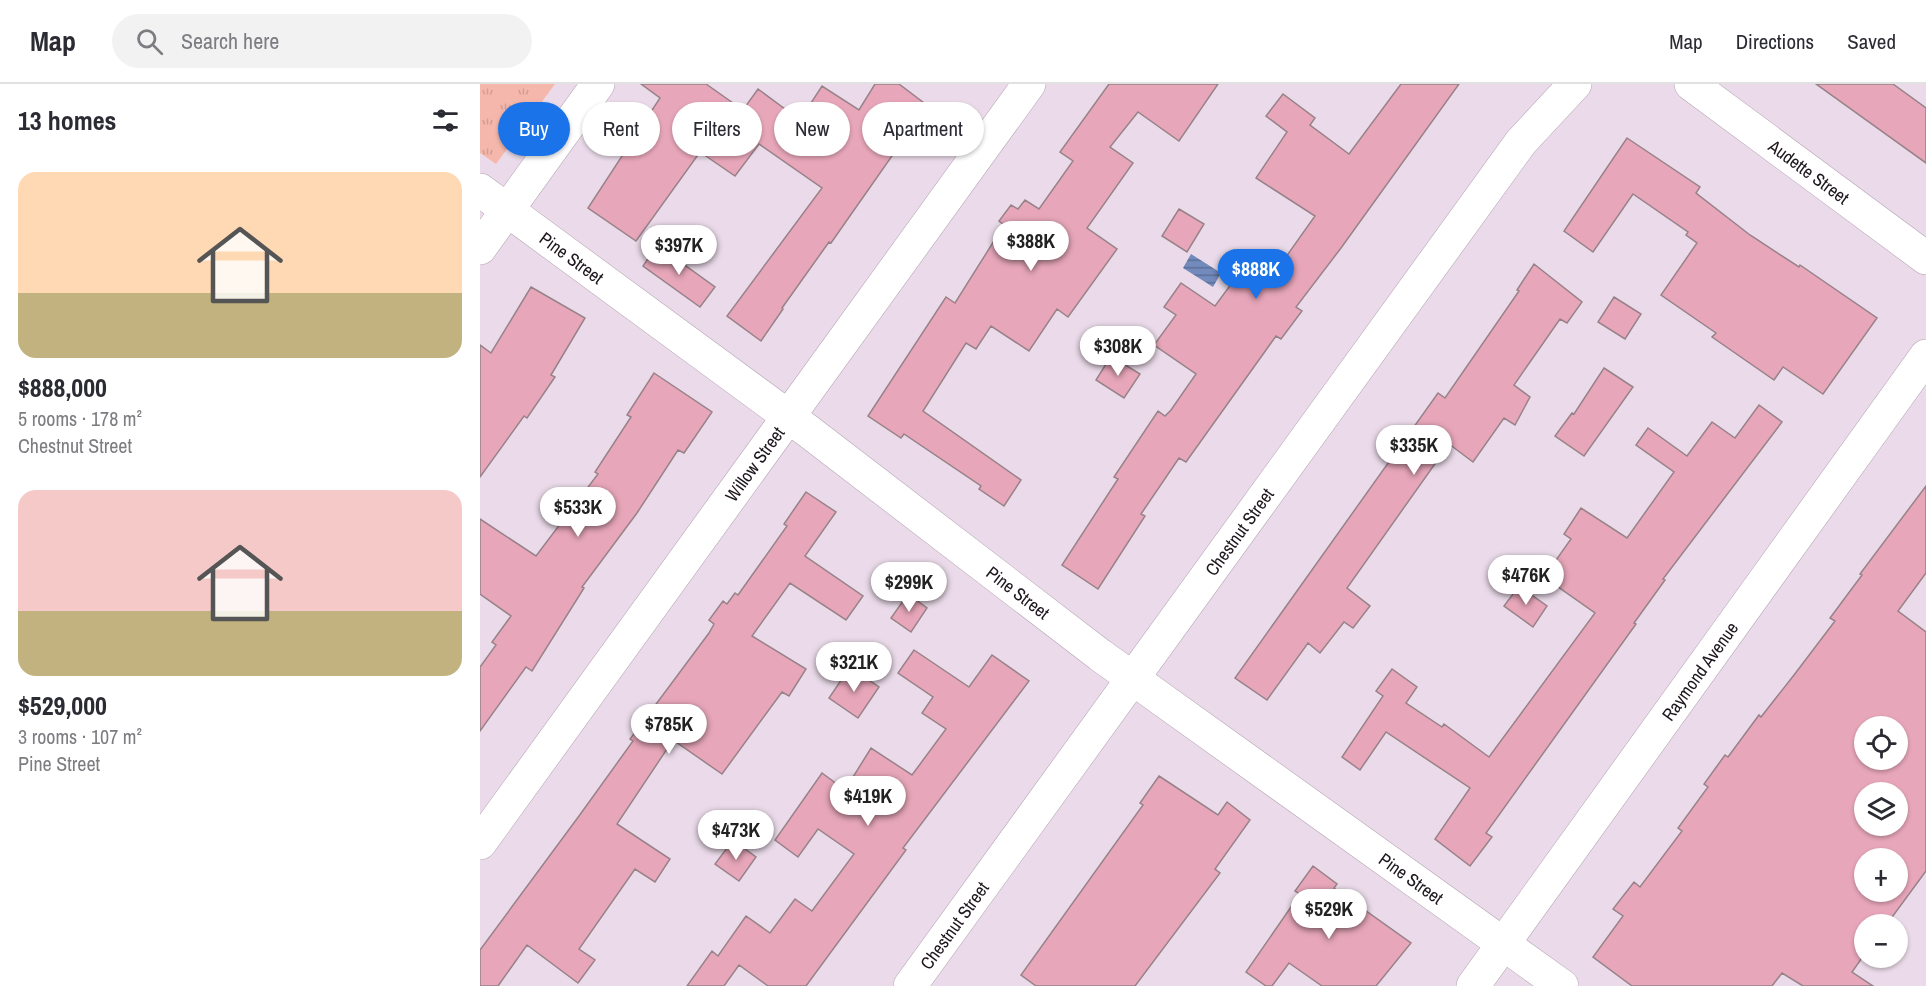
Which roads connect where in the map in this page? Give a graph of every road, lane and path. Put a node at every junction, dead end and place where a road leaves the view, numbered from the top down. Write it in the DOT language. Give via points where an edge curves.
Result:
graph roads {
  1 [pos="598,84"];
  2 [pos="1029,84"];
  3 [pos="1575,84"];
  4 [pos="1691,84"];
  5 [pos="480,190"];
  6 [pos="508,210"];
  7 [pos="480,248"];
  8 [pos="1926,258"];
  9 [pos="1926,356"];
  10 [pos="788,416"];
  11 [pos="1133,678"];
  12 [pos="480,843"];
  13 [pos="1504,943"];
  14 [pos="910,986"];
  15 [pos="1473,986"];
  16 [pos="1562,986"];
  1 -- 6 [label="street"];
  2 -- 10 [label="street, Willow Street"];
  3 -- 11 [label="street, Chestnut Street" via="1521,142"];
  4 -- 8 [label="street, Audette Street"];
  5 -- 6 [label="street, Pine Street"];
  6 -- 7 [label="street"];
  6 -- 10 [label="street, Pine Street"];
  9 -- 13 [label="street, Raymond Avenue"];
  10 -- 11 [label="street, Pine Street"];
  10 -- 12 [label="street, Willow Street"];
  11 -- 13 [label="street, Pine Street"];
  11 -- 14 [label="street, Chestnut Street"];
  13 -- 15 [label="street, Raymond Avenue"];
  13 -- 16 [label="street, Pine Street"];
}
